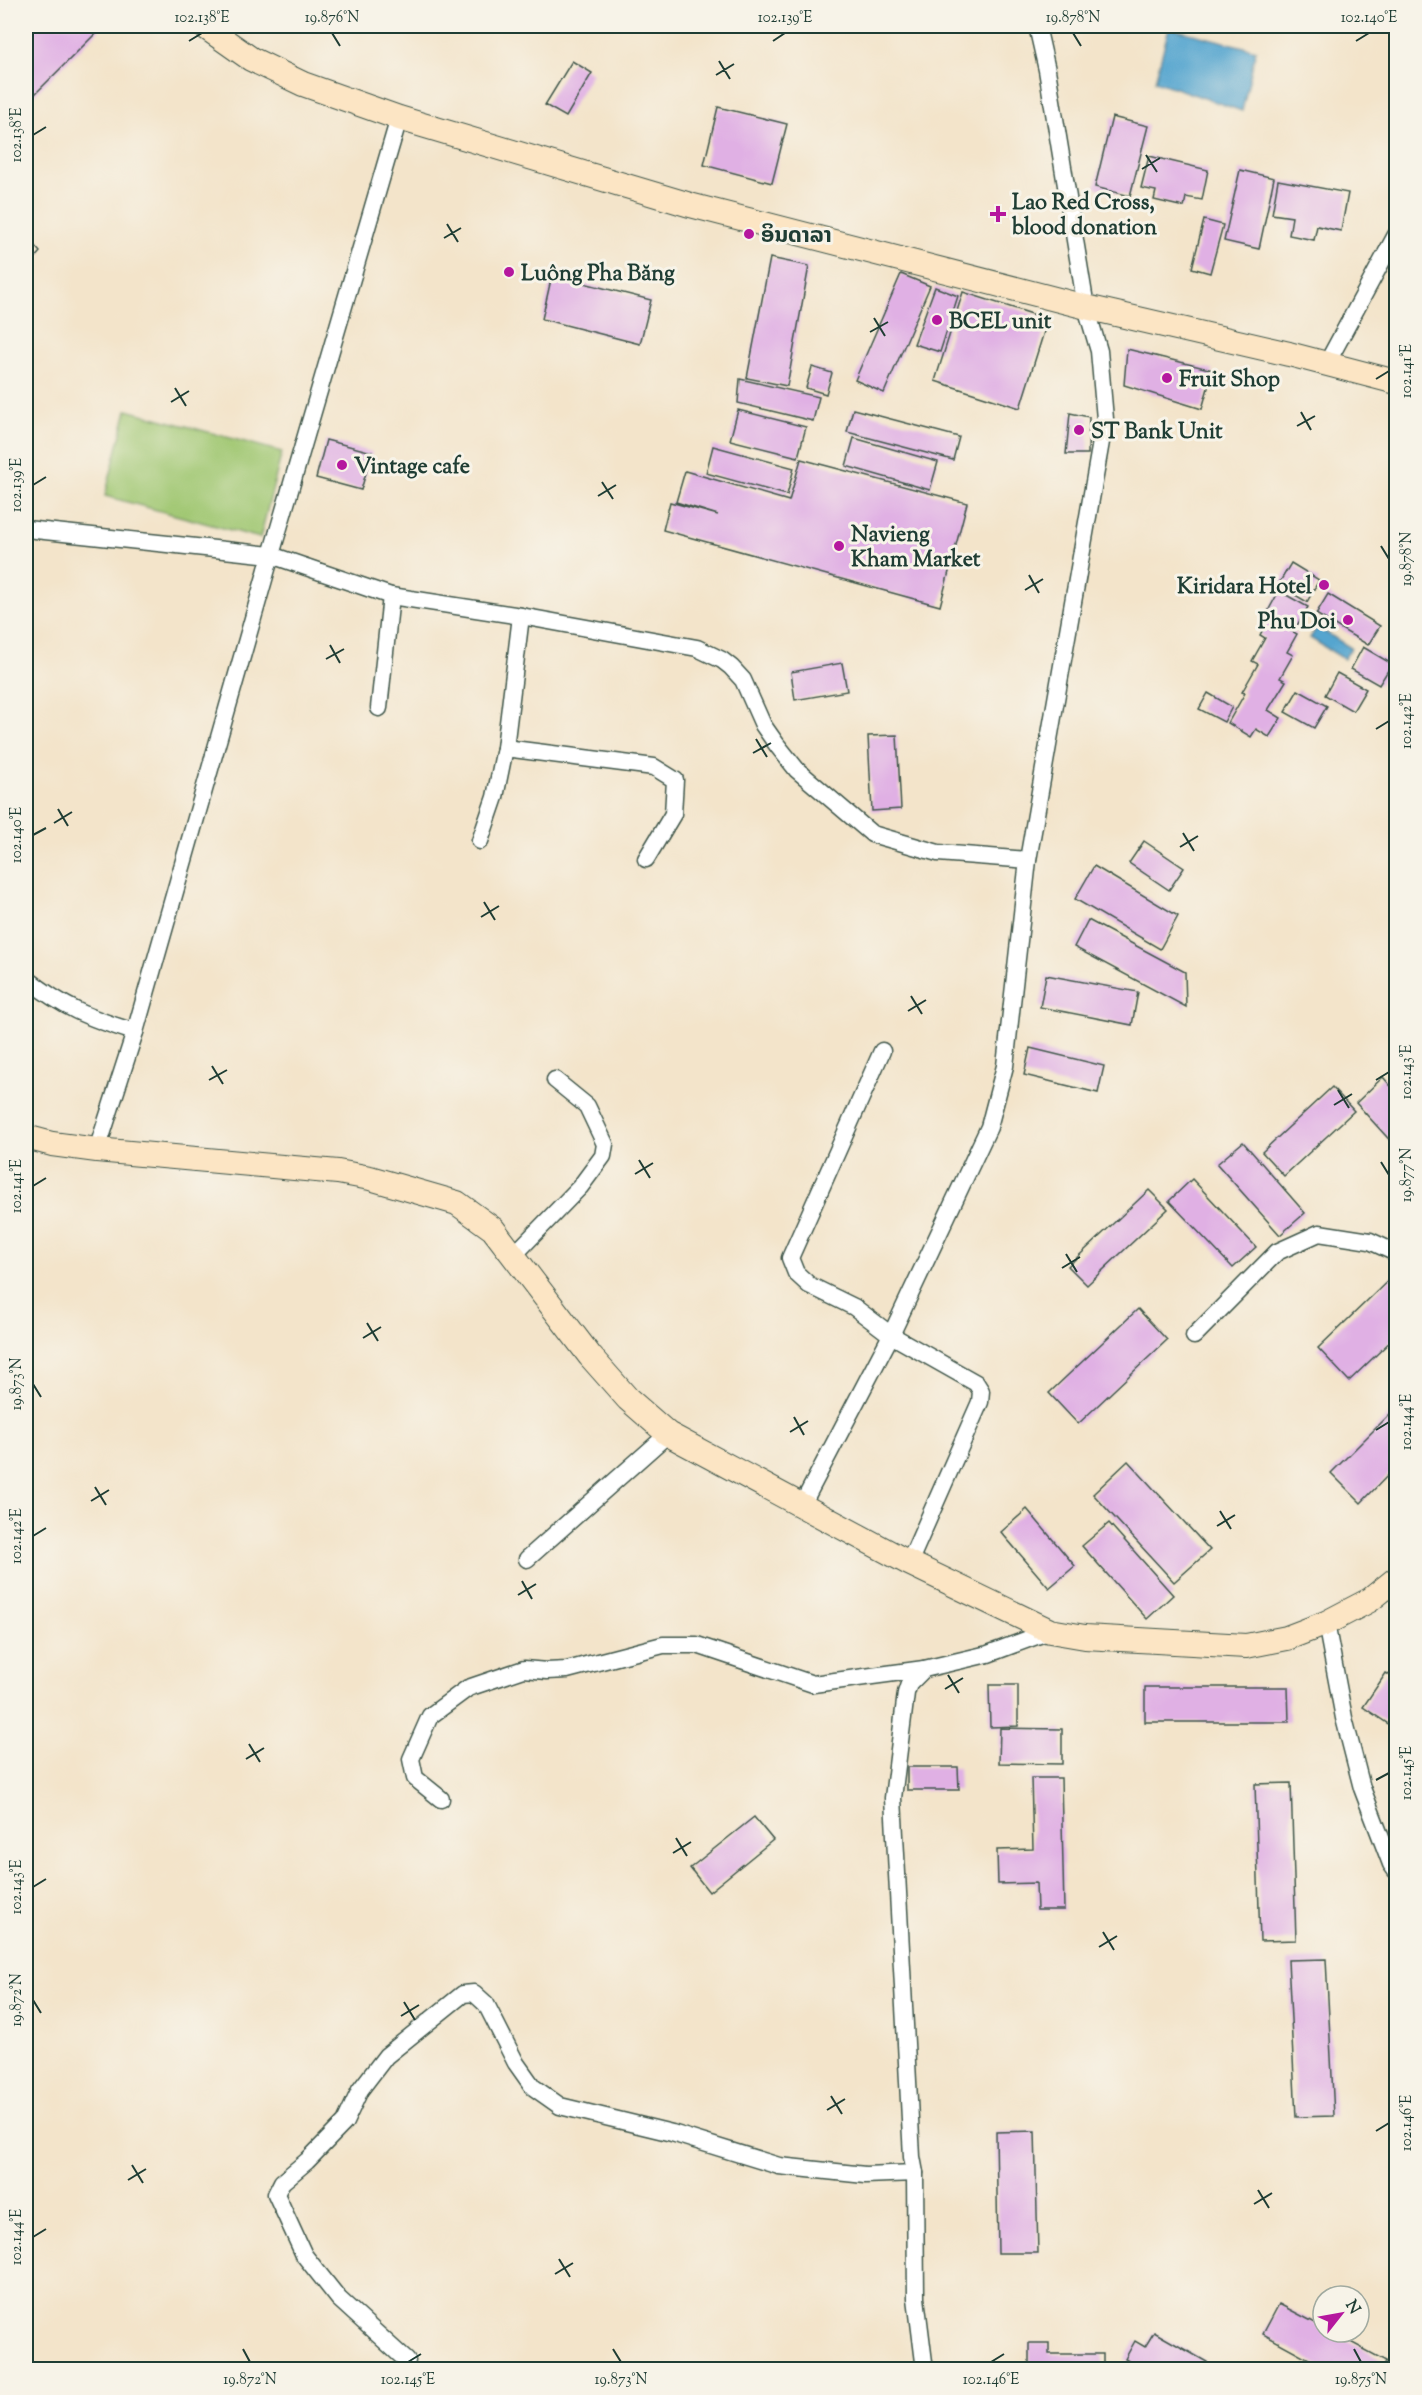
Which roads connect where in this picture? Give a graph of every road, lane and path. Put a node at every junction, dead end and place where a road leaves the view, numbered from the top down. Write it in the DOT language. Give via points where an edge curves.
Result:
graph roads {
  1 [pos="204,26"];
  2 [pos="1037,26"];
  3 [pos="399,118"];
  4 [pos="1396,235"];
  5 [pos="1086,307"];
  6 [pos="1327,363"];
  7 [pos="1396,382"];
  8 [pos="26,529"];
  9 [pos="271,555"];
  10 [pos="391,596"];
  11 [pos="521,616"];
  12 [pos="380,708"];
  13 [pos="505,748"];
  14 [pos="480,841"];
  15 [pos="646,859"];
  16 [pos="1028,860"];
  17 [pos="26,978"];
  18 [pos="135,1032"];
  19 [pos="882,1050"];
  20 [pos="555,1080"];
  21 [pos="26,1137"];
  22 [pos="97,1150"];
  23 [pos="1396,1253"];
  24 [pos="513,1256"];
  25 [pos="891,1335"];
  26 [pos="1194,1336"];
  27 [pos="668,1434"];
  28 [pos="801,1507"];
  29 [pos="527,1559"];
  30 [pos="909,1563"];
  31 [pos="1396,1579"];
  32 [pos="1326,1623"];
  33 [pos="1050,1631"];
  34 [pos="924,1669"];
  35 [pos="441,1799"];
  36 [pos="1396,1871"];
  37 [pos="915,2173"];
  38 [pos="407,2361"];
  39 [pos="925,2370"];
  1 -- 3 [label="street" via="251,59 303,84"];
  2 -- 5 [label="street"];
  3 -- 5 [label="street" via="690,205"];
  3 -- 9 [label="street"];
  4 -- 6 [label="street"];
  5 -- 6 [label="street"];
  5 -- 16 [label="street" via="1099,351 1105,419"];
  6 -- 7 [label="street"];
  8 -- 9 [label="street"];
  9 -- 10 [label="street"];
  9 -- 18 [label="street"];
  10 -- 11 [label="street"];
  10 -- 12 [label="street"];
  11 -- 13 [label="street"];
  11 -- 16 [label="street" via="698,648 712,654 743,680 763,725 797,770 872,834 938,853"];
  13 -- 14 [label="street" via="495,797"];
  13 -- 15 [label="street" via="654,767 675,780 673,814"];
  16 -- 25 [label="street" via="1005,1066 988,1127"];
  17 -- 18 [label="street" via="54,1000 87,1017"];
  18 -- 22 [label="street"];
  19 -- 25 [label="street" via="790,1258 796,1273 809,1285 854,1307"];
  20 -- 24 [label="street" via="587,1106 605,1144 603,1156 580,1187"];
  21 -- 22 [label="street"];
  22 -- 24 [label="street" via="370,1178 457,1203 493,1229"];
  23 -- 26 [label="street" via="1370,1240 1319,1233 1277,1252"];
  24 -- 27 [label="street" via="590,1356 628,1399"];
  25 -- 28 [label="street"];
  25 -- 30 [label="street" via="976,1383 981,1391 980,1402"];
  27 -- 28 [label="street"];
  27 -- 29 [label="street"];
  28 -- 30 [label="street"];
  30 -- 33 [label="street"];
  31 -- 32 [label="street" via="1370,1600"];
  32 -- 33 [label="street" via="1287,1638 1246,1646 1085,1637"];
  32 -- 36 [label="street" via="1362,1788"];
  33 -- 34 [label="street" via="988,1654"];
  34 -- 35 [label="street" via="813,1684 697,1645 681,1644 663,1645 567,1670 524,1669 468,1688 430,1716 411,1759 415,1778"];
  34 -- 37 [label="street" via="906,1693 893,1798"];
  37 -- 38 [label="street" via="865,2175 779,2166 672,2133 560,2106 533,2088 486,2004 474,1993 463,1995 386,2056 360,2090 345,2122 282,2182 276,2194 304,2255 339,2299"];
  37 -- 39 [label="street" via="916,2298"];
}
